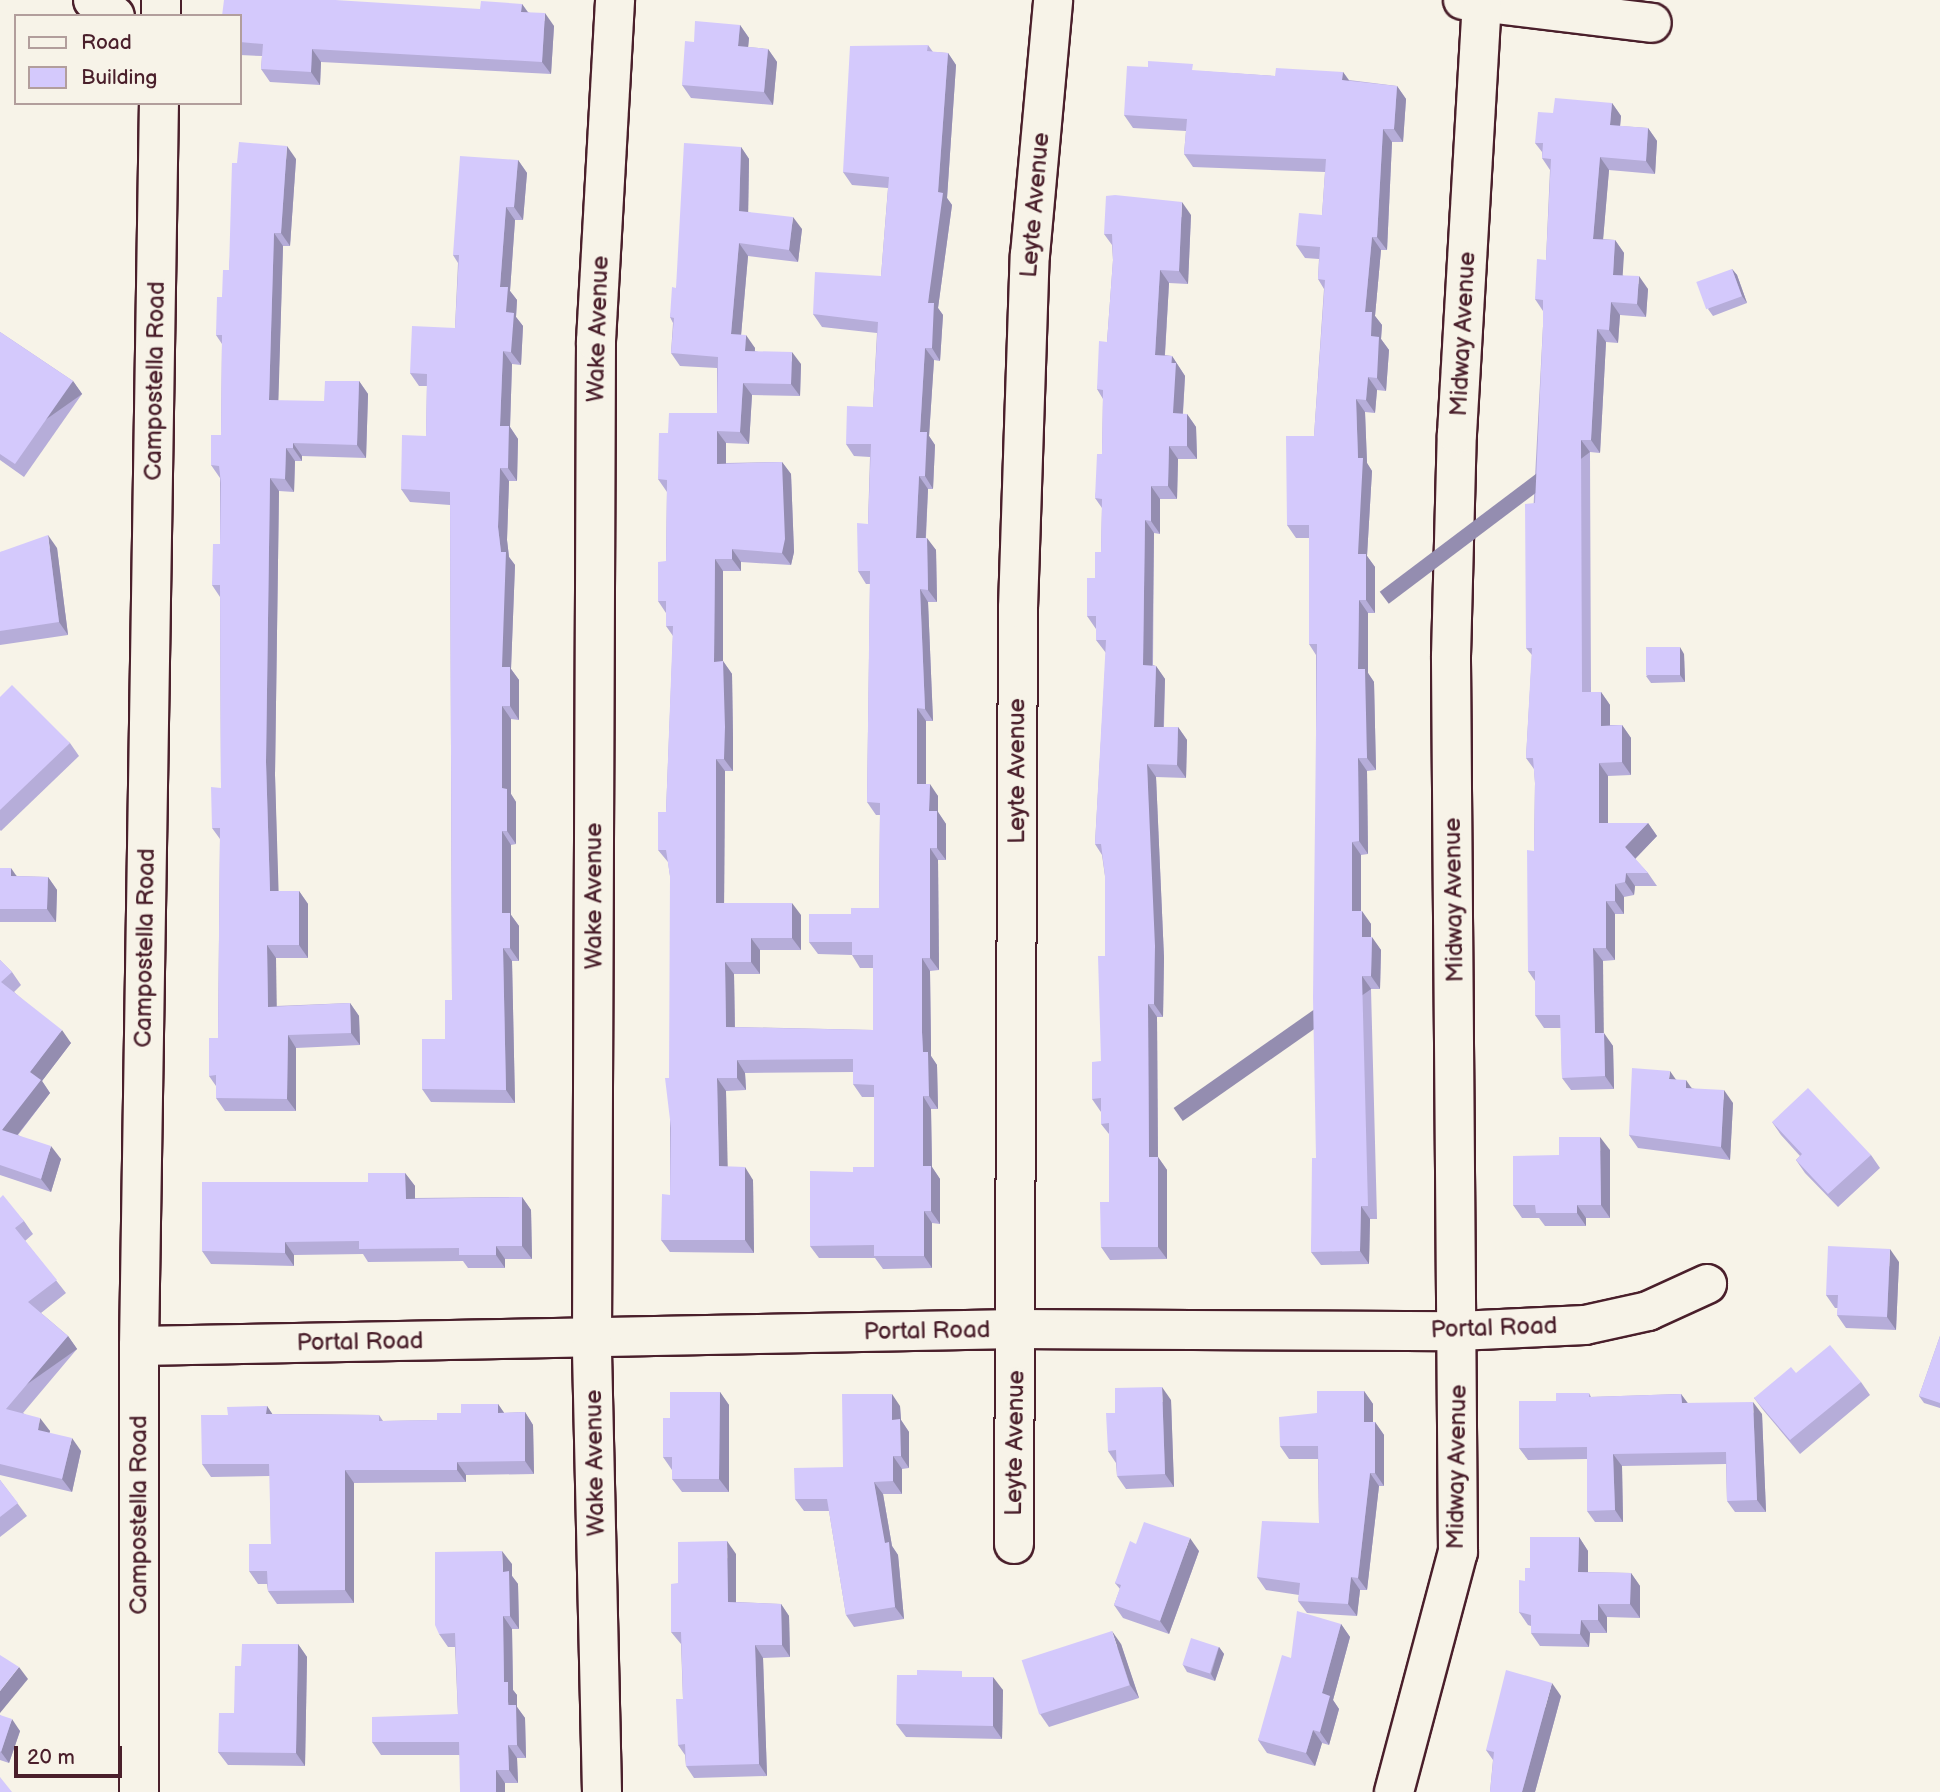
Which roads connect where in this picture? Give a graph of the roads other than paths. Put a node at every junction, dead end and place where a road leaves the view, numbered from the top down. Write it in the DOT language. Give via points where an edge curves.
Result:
graph roads {
  1 [pos="93,0"];
  2 [pos="615,0"];
  3 [pos="1053,0"];
  4 [pos="1472,1"];
  5 [pos="112,14"];
  6 [pos="1652,23"];
  7 [pos="159,105"];
  8 [pos="1707,1284"];
  9 [pos="1017,1329"];
  10 [pos="1458,1331"];
  11 [pos="592,1338"];
  12 [pos="139,1346"];
  13 [pos="1014,1544"];
  14 [pos="139,1792"];
  15 [pos="602,1792"];
  16 [pos="1394,1792"];
  1 -- 5 [label="street"];
  2 -- 11 [label="street, Wake Avenue" via="596,341"];
  3 -- 9 [label="street, Leyte Avenue" via="1030,255 1018,595"];
  4 -- 6 [label="street"];
  4 -- 10 [label="street, Midway Avenue" via="1451,656"];
  7 -- 12 [label="street, Campostella Road"];
  8 -- 10 [label="street, Portal Road" via="1648,1311 1585,1325"];
  9 -- 10 [label="street, Portal Road"];
  9 -- 11 [label="street, Portal Road"];
  9 -- 13 [label="street, Leyte Avenue"];
  10 -- 16 [label="street, Midway Avenue" via="1458,1552"];
  11 -- 12 [label="street, Portal Road"];
  11 -- 15 [label="street, Wake Avenue"];
  12 -- 14 [label="street, Campostella Road"];
}
